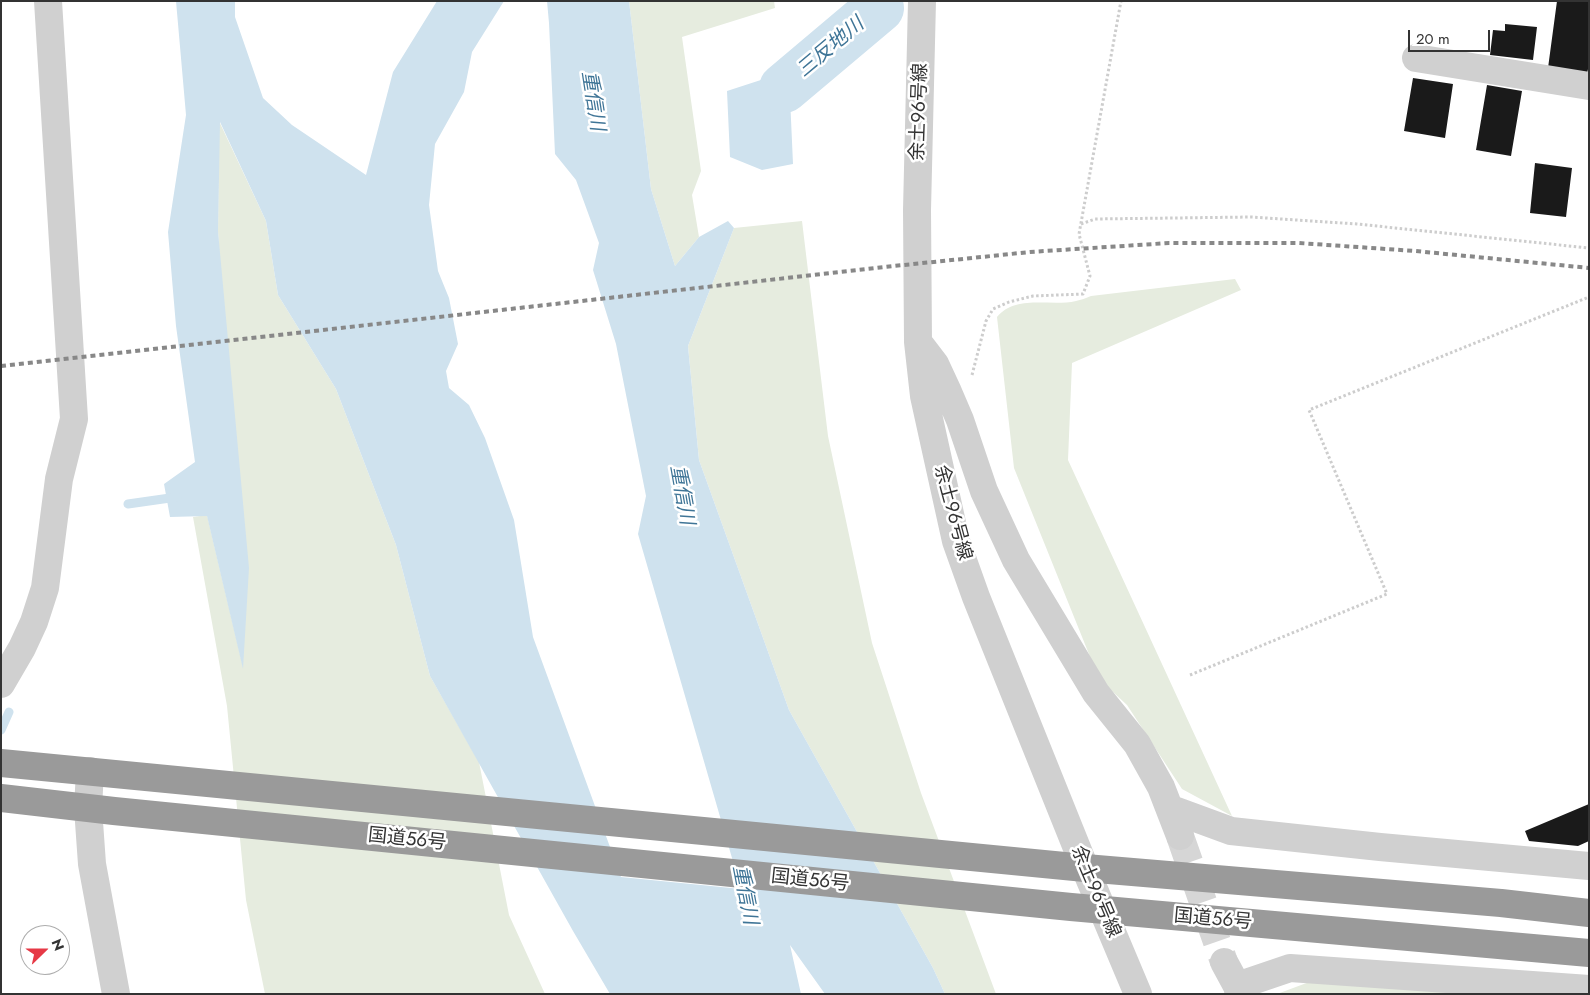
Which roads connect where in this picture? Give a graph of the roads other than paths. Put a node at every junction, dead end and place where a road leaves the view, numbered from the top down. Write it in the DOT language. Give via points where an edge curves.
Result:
graph roads {
  1 [pos="48,1"];
  2 [pos="922,1"];
  3 [pos="1416,58"];
  4 [pos="1589,86"];
  5 [pos="918,342"];
  6 [pos="1,684"];
  7 [pos="1,763"];
  8 [pos="100,772"];
  9 [pos="1,798"];
  10 [pos="101,809"];
  11 [pos="1171,809"];
  12 [pos="1180,836"];
  13 [pos="1589,866"];
  14 [pos="1085,868"];
  15 [pos="1103,910"];
  16 [pos="1589,913"];
  17 [pos="1589,953"];
  18 [pos="1224,962"];
  19 [pos="1238,990"];
  20 [pos="1589,990"];
  21 [pos="116,994"];
  22 [pos="1138,994"];
  1 -- 6 [label="street" via="74,419 58,479 45,588 34,622"];
  2 -- 5 [label="street, 余土96号線" via="917,210"];
  3 -- 4 [label="street"];
  5 -- 11 [label="street" via="935,364 960,420 984,491 1016,560 1096,693 1137,744"];
  5 -- 14 [label="street, 余土96号線" via="924,396 956,540"];
  7 -- 8 [label="highway, 国道56号"];
  8 -- 10 [label="street"];
  8 -- 14 [label="highway, 国道56号"];
  9 -- 10 [label="highway, 国道56号"];
  10 -- 15 [label="highway, 国道56号"];
  10 -- 21 [label="street" via="92,864"];
  11 -- 12 [label="street"];
  11 -- 13 [label="street" via="1231,831"];
  14 -- 15 [label="street, 余土96号線"];
  14 -- 16 [label="highway, 国道56号"];
  15 -- 17 [label="highway, 国道56号"];
  15 -- 22 [label="street, 余土96号線"];
  18 -- 19 [label="street"];
  19 -- 20 [label="street" via="1290,968"];
}
